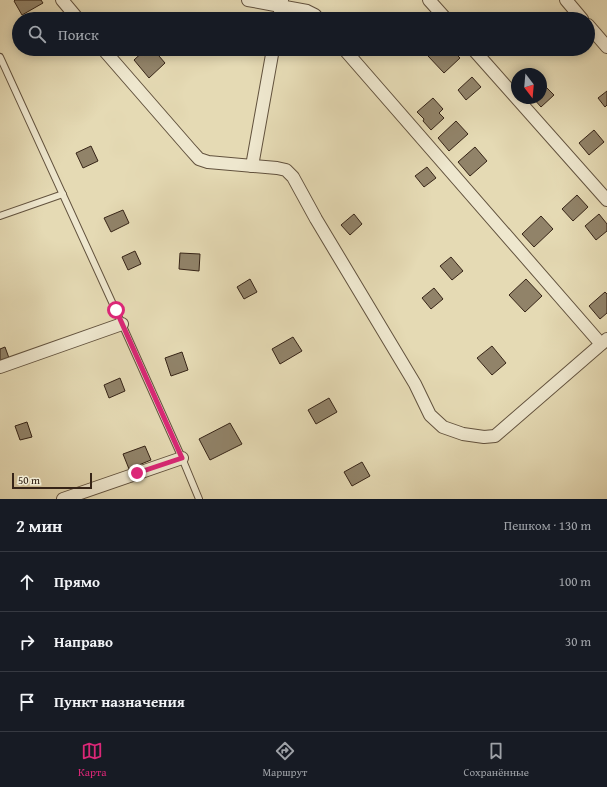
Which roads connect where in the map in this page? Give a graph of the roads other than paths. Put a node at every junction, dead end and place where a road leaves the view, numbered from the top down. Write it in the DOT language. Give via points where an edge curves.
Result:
graph roads {
  1 [pos="248,0"];
  2 [pos="429,0"];
  3 [pos="566,0"];
  4 [pos="63,1"];
  5 [pos="282,3"];
  6 [pos="72,12"];
  7 [pos="309,12"];
  8 [pos="440,12"];
  9 [pos="576,12"];
  10 [pos="595,33"];
  11 [pos="607,47"];
  12 [pos="109,56"];
  13 [pos="272,56"];
  14 [pos="350,56"];
  15 [pos="479,56"];
  16 [pos="0,57"];
  17 [pos="252,166"];
  18 [pos="63,194"];
  19 [pos="607,200"];
  20 [pos="0,216"];
  21 [pos="122,324"];
  22 [pos="604,341"];
  23 [pos="0,367"];
  24 [pos="182,458"];
  25 [pos="63,499"];
  26 [pos="199,499"];
  1 -- 5 [label="street"];
  2 -- 8 [label="street"];
  3 -- 9 [label="street"];
  4 -- 6 [label="street"];
  5 -- 7 [label="street"];
  10 -- 11 [label="street"];
  12 -- 17 [label="street" via="199,159"];
  13 -- 17 [label="street"];
  14 -- 22 [label="street"];
  15 -- 19 [label="street"];
  16 -- 18 [label="lane"];
  17 -- 22 [label="street" via="286,170 293,177 316,220 415,384 430,415 443,426 463,434 495,436"];
  18 -- 20 [label="lane"];
  18 -- 21 [label="lane"];
  21 -- 23 [label="street"];
  21 -- 24 [label="lane"];
  24 -- 25 [label="street"];
  24 -- 26 [label="lane"];
}
